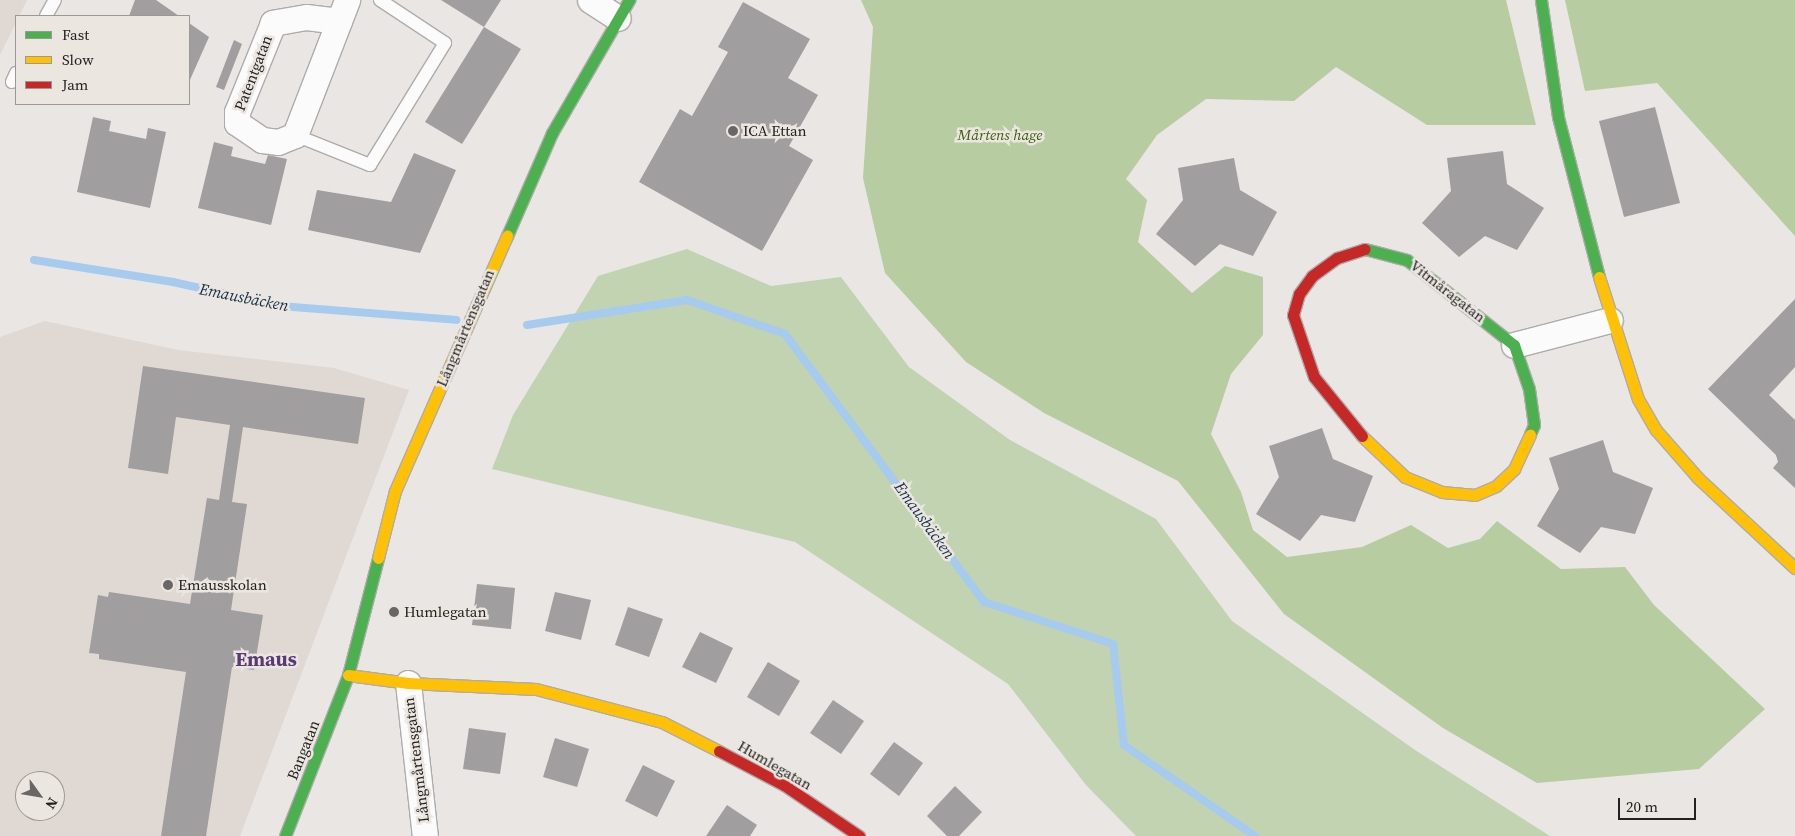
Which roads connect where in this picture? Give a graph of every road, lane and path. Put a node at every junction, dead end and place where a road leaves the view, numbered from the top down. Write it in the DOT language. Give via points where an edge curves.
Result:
graph roads {
  1 [pos="55,0"];
  2 [pos="380,0"];
  3 [pos="590,0"];
  4 [pos="1541,0"];
  5 [pos="623,9"];
  6 [pos="343,11"];
  7 [pos="47,15"];
  8 [pos="295,135"];
  9 [pos="1610,320"];
  10 [pos="1514,345"];
  11 [pos="1795,568"];
  12 [pos="348,675"];
  13 [pos="408,683"];
  14 [pos="285,836"];
  15 [pos="425,836"];
  16 [pos="859,836"];
  1 -- 7 [label="lane"];
  2 -- 8 [label="lane" via="445,43 370,165"];
  3 -- 5 [label="street"];
  4 -- 9 [label="street" via="1558,117"];
  5 -- 12 [label="street, Långmårtensgatan" via="552,133 395,492"];
  6 -- 8 [label="street, Patentgatan"];
  6 -- 8 [label="street, Patentgatan" via="272,23 237,112 237,123 262,140 278,142"];
  9 -- 10 [label="street"];
  9 -- 11 [label="street" via="1638,399 1656,430 1698,478"];
  10 -- 10 [label="street, Vitmåragatan" via="1529,389 1534,426 1527,448 1514,469 1496,486 1475,496 1442,492 1405,477 1358,433 1314,377 1292,315 1299,294 1312,276 1337,258 1365,249 1382,250 1436,279"];
  12 -- 13 [label="street, Humlegatan"];
  12 -- 14 [label="street, Bangatan"];
  13 -- 15 [label="street, Långmårtensgatan"];
  13 -- 16 [label="street, Humlegatan" via="536,689 662,722 784,785"];
}
